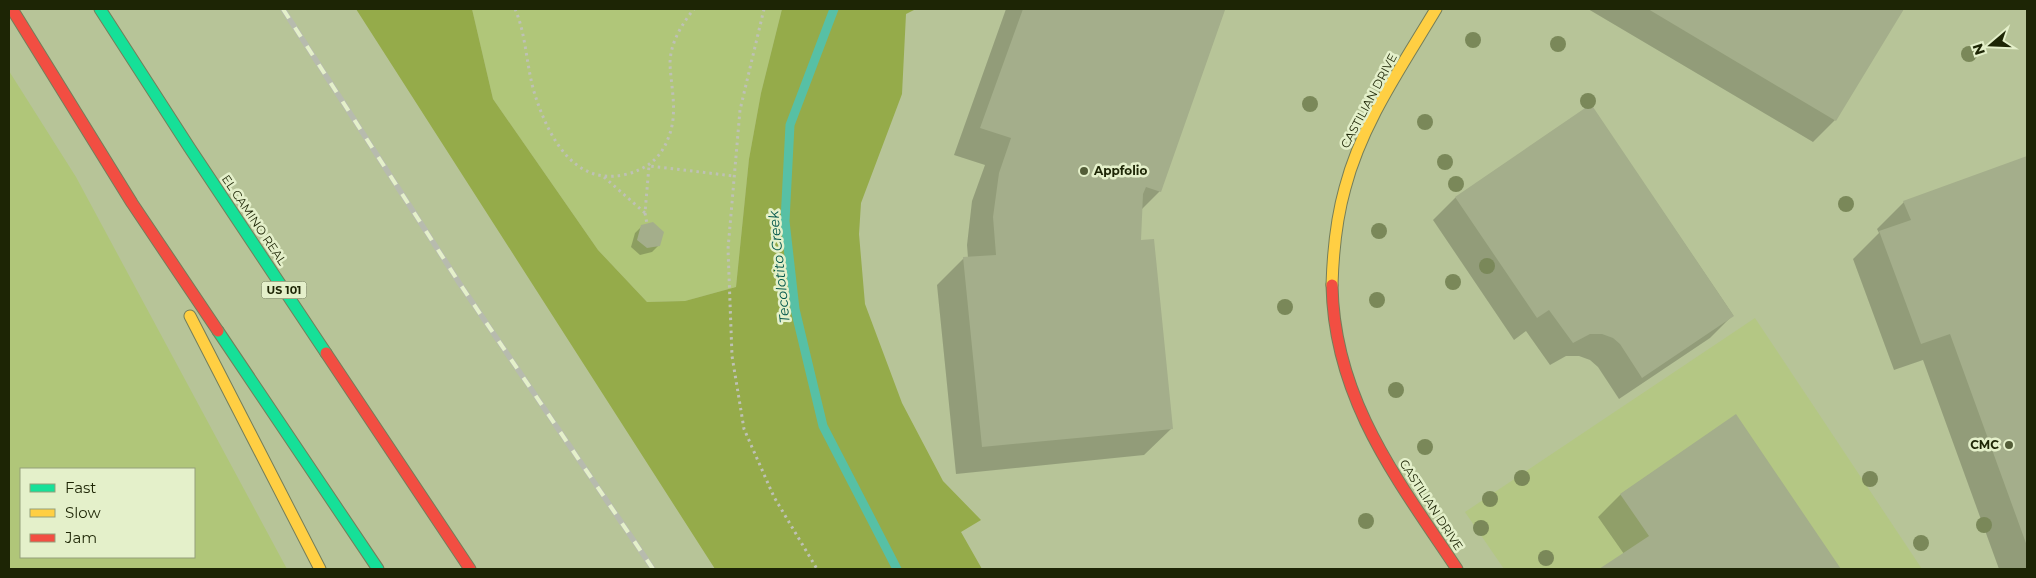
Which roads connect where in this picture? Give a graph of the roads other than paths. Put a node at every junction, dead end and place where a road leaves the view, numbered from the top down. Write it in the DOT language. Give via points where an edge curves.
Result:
graph roads {
  1 [pos="12,9"];
  2 [pos="100,9"];
  3 [pos="1436,9"];
  4 [pos="132,203"];
  5 [pos="177,290"];
  6 [pos="186,308"];
  7 [pos="320,569"];
  8 [pos="378,569"];
  9 [pos="470,569"];
  10 [pos="1458,569"];
  1 -- 4 [label="main road"];
  2 -- 9 [label="main road, EL CAMINO REAL / US 101" via="188,147"];
  3 -- 10 [label="main road, CASTILIAN DRIVE" via="1356,154 1338,220 1332,296 1347,381 1363,419 1378,449"];
  4 -- 5 [label="main road"];
  4 -- 8 [label="main road"];
  6 -- 7 [label="main road"];
}
